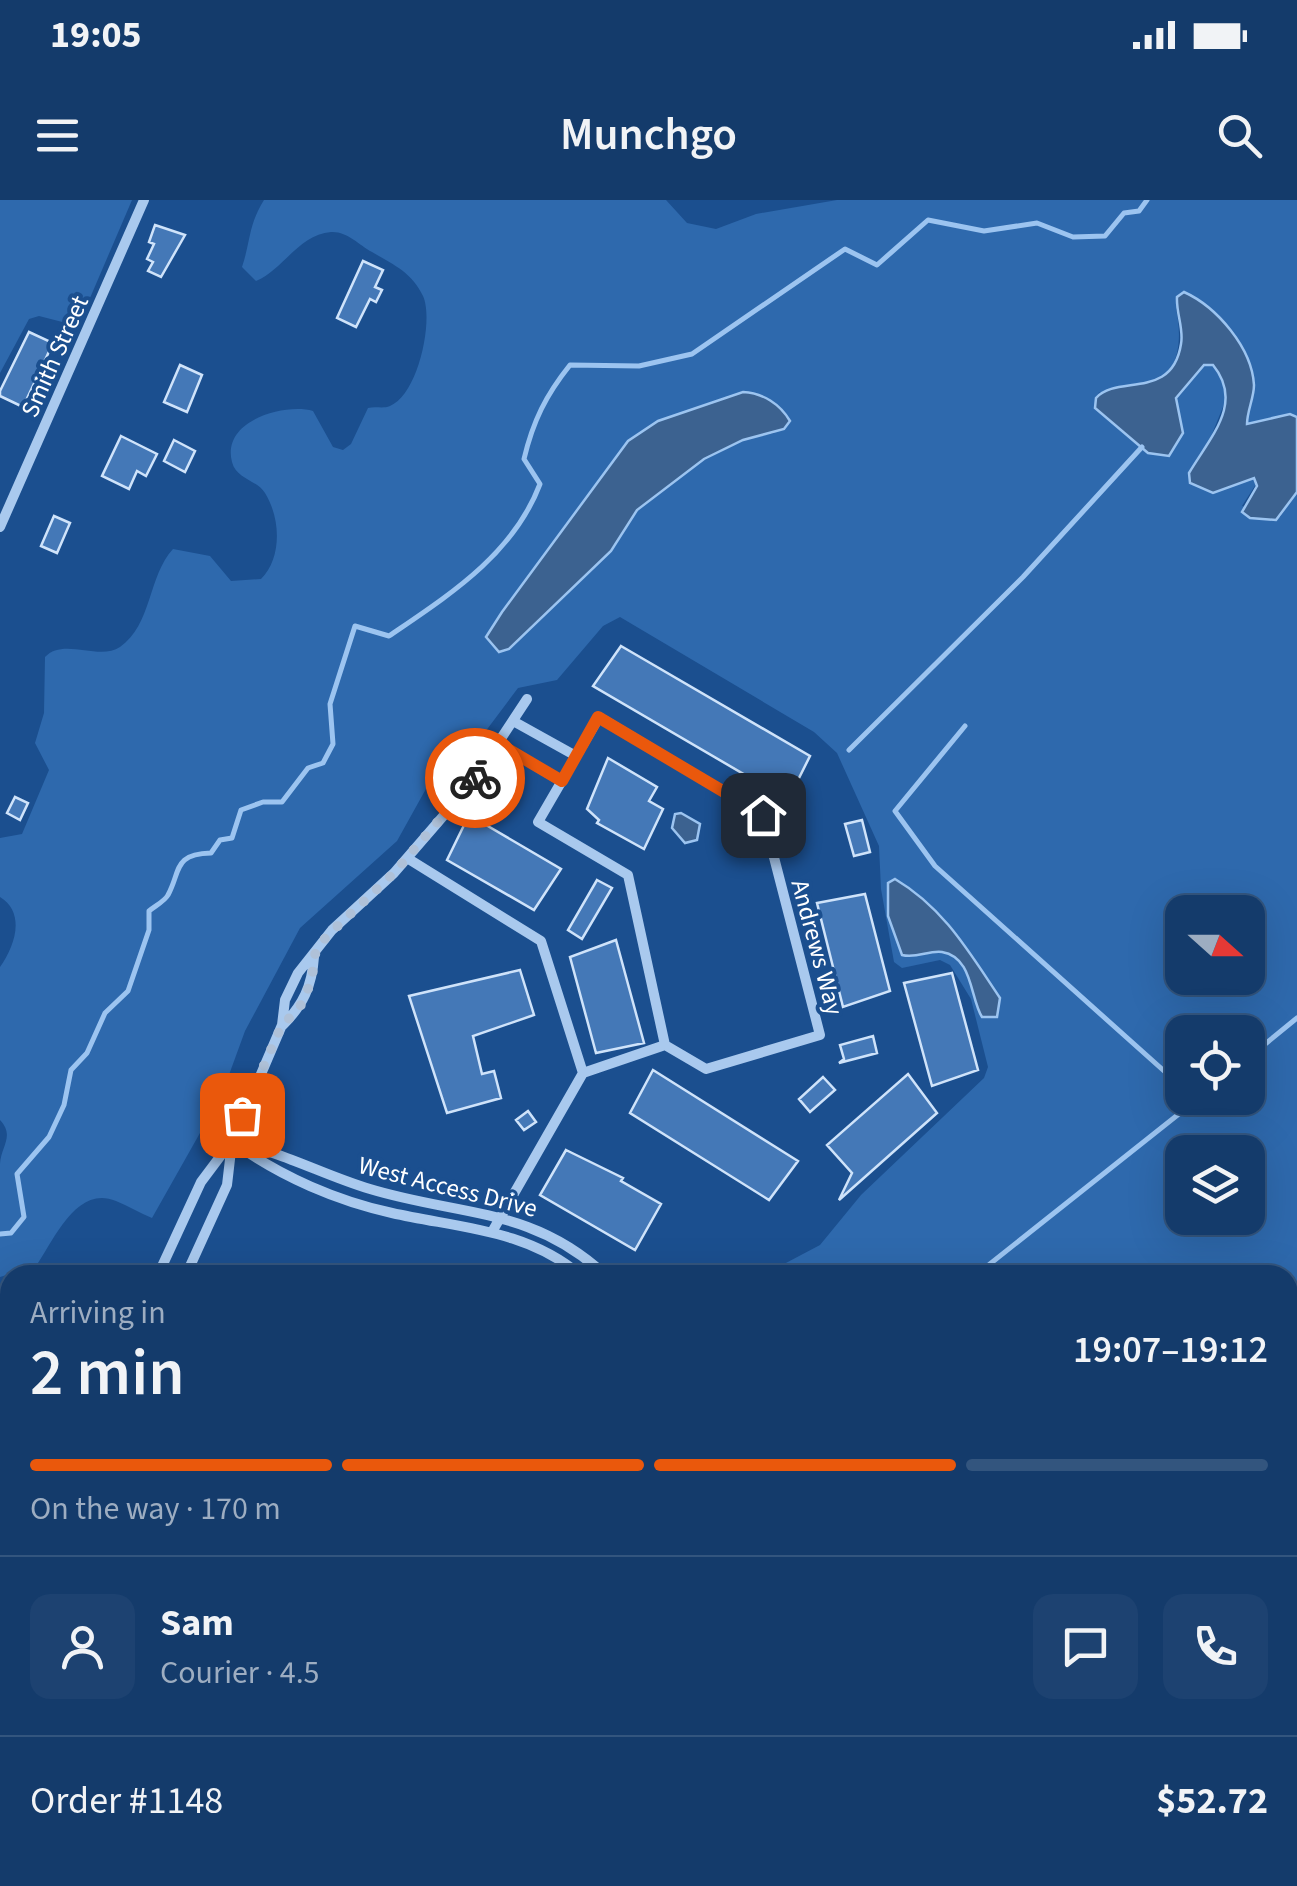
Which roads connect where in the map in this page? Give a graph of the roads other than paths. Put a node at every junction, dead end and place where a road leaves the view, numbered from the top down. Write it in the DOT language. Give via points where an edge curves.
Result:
graph roads {
  1 [pos="144,200"];
  2 [pos="0,527"];
  3 [pos="527,699"];
  4 [pos="514,721"];
  5 [pos="499,744"];
  6 [pos="576,756"];
  7 [pos="562,781"];
  8 [pos="407,858"];
  9 [pos="665,1044"];
  10 [pos="582,1073"];
  11 [pos="232,1142"];
  12 [pos="501,1216"];
  13 [pos="492,1232"];
  14 [pos="164,1260"];
  15 [pos="162,1265"];
  16 [pos="173,1265"];
  17 [pos="191,1265"];
  18 [pos="565,1265"];
  19 [pos="592,1265"];
  1 -- 2 [label="street, Smith Street"];
  3 -- 4 [label="street"];
  4 -- 5 [label="street"];
  4 -- 6 [label="street"];
  5 -- 7 [label="street"];
  5 -- 8 [label="street"];
  6 -- 7 [label="street, Andrews Way"];
  6 -- 9 [label="street, Andrews Way" via="598,717 763,815 820,1035 706,1069"];
  7 -- 9 [label="street, Andrews Way" via="538,822 628,875"];
  8 -- 10 [label="street" via="541,941"];
  8 -- 11 [label="street" via="314,956 312,980 299,1009 282,1025"];
  9 -- 10 [label="street"];
  10 -- 12 [label="street"];
  11 -- 12 [label="street, West Access Drive" via="272,1150 374,1191"];
  11 -- 13 [label="street, West Access Drive" via="264,1164 353,1202"];
  11 -- 14 [label="street" via="200,1182"];
  11 -- 17 [label="street" via="226,1185"];
  12 -- 13 [label="street"];
  12 -- 19 [label="street, West Access Drive" via="561,1240"];
  13 -- 18 [label="street, West Access Drive" via="534,1245"];
  14 -- 15 [label="street"];
  14 -- 16 [label="street"];
}
